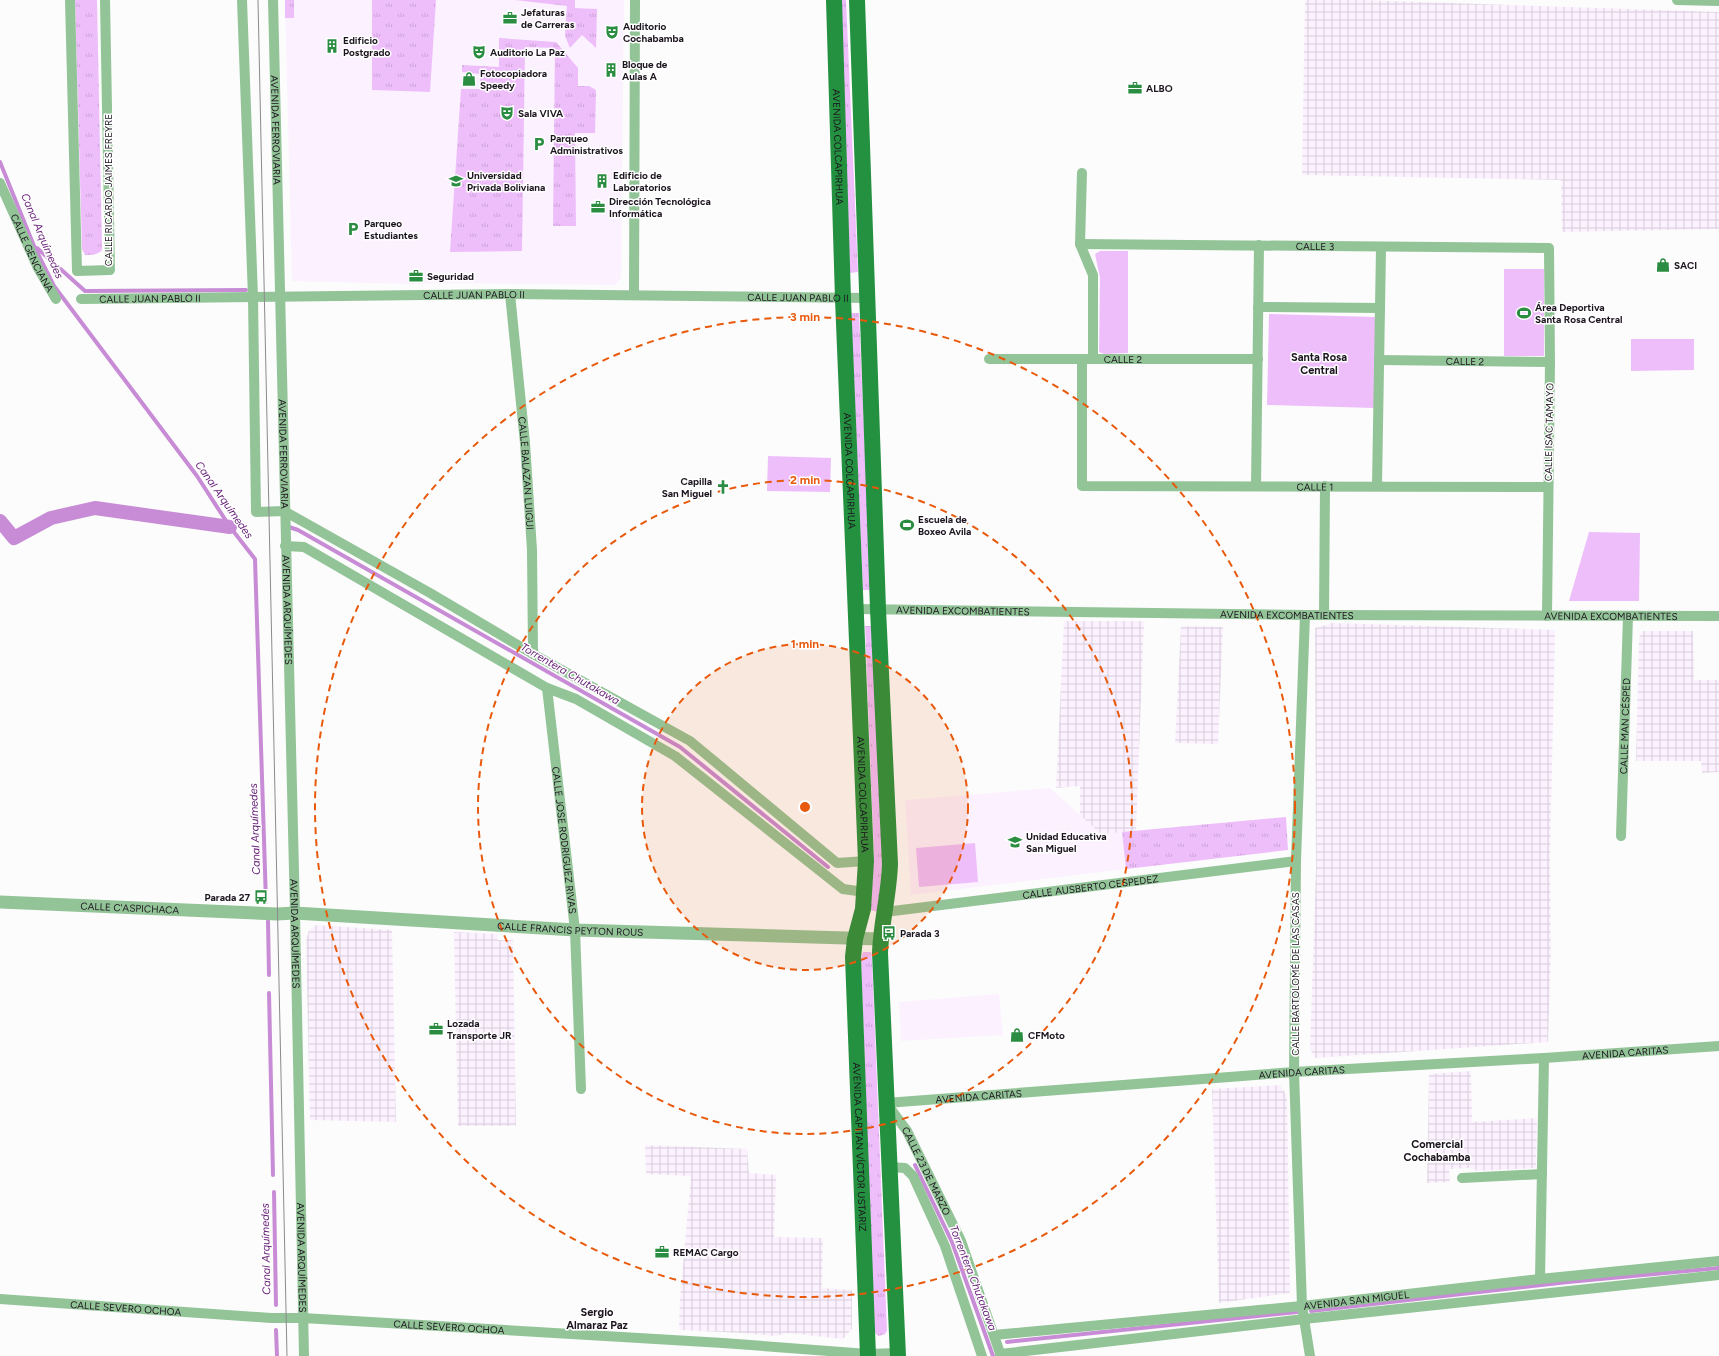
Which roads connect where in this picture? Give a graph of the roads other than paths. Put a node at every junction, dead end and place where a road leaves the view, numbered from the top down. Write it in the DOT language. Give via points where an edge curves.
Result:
graph roads {
  1 [pos="70,0"];
  2 [pos="105,0"];
  3 [pos="242,0"];
  4 [pos="273,0"];
  5 [pos="635,0"];
  6 [pos="834,0"];
  7 [pos="856,0"];
  8 [pos="1676,0"];
  9 [pos="1719,1"];
  10 [pos="1082,173"];
  11 [pos="0,183"];
  12 [pos="1080,244"];
  13 [pos="1260,245"];
  14 [pos="1381,248"];
  15 [pos="1549,248"];
  16 [pos="510,294"];
  17 [pos="634,294"];
  18 [pos="279,296"];
  19 [pos="253,297"];
  20 [pos="867,298"];
  21 [pos="56,299"];
  22 [pos="81,299"];
  23 [pos="844,299"];
  24 [pos="1258,307"];
  25 [pos="1380,308"];
  26 [pos="1082,359"];
  27 [pos="1258,359"];
  28 [pos="989,360"];
  29 [pos="1093,360"];
  30 [pos="1379,360"];
  31 [pos="1550,362"];
  32 [pos="1256,486"];
  33 [pos="1325,486"];
  34 [pos="1377,486"];
  35 [pos="1548,487"];
  36 [pos="284,511"];
  37 [pos="285,546"];
  38 [pos="856,609"];
  39 [pos="878,609"];
  40 [pos="1305,615"];
  41 [pos="1324,615"];
  42 [pos="1546,616"];
  43 [pos="1628,616"];
  44 [pos="1719,616"];
  45 [pos="533,654"];
  46 [pos="547,688"];
  47 [pos="1621,836"];
  48 [pos="1296,860"];
  49 [pos="866,862"];
  50 [pos="865,892"];
  51 [pos="0,902"];
  52 [pos="295,912"];
  53 [pos="885,912"];
  54 [pos="260,913"];
  55 [pos="575,930"];
  56 [pos="855,939"];
  57 [pos="880,939"];
  58 [pos="1719,1046"];
  59 [pos="1544,1058"];
  60 [pos="1294,1072"];
  61 [pos="581,1089"];
  62 [pos="886,1103"];
  63 [pos="889,1167"];
  64 [pos="1542,1174"];
  65 [pos="1462,1178"];
  66 [pos="1719,1261"];
  67 [pos="1719,1275"];
  68 [pos="1540,1278"];
  69 [pos="0,1299"];
  70 [pos="1302,1306"];
  71 [pos="304,1318"];
  72 [pos="1304,1319"];
  73 [pos="994,1335"];
  74 [pos="898,1354"];
  75 [pos="868,1355"];
  76 [pos="1000,1355"];
  77 [pos="304,1356"];
  78 [pos="982,1356"];
  79 [pos="1310,1356"];
  1 -- 2 [label="street, CALLE RICARDO JAIMES FREYRE" via="77,270 110,270"];
  3 -- 19 [label="street, AVENIDA FERROVIARIA"];
  4 -- 18 [label="street, AVENIDA FERROVIARIA"];
  5 -- 17 [label="street"];
  6 -- 23 [label="main road, AVENIDA COLCAPIRHUA"];
  7 -- 20 [label="main road"];
  8 -- 9 [label="street"];
  10 -- 12 [label="street"];
  11 -- 21 [label="street, CALLE GENCIANA" via="38,268"];
  12 -- 13 [label="street, CALLE 3"];
  12 -- 29 [label="street" via="1093,275"];
  13 -- 14 [label="street, CALLE 3"];
  13 -- 24 [label="street"];
  14 -- 15 [label="street, CALLE 3"];
  14 -- 25 [label="street"];
  15 -- 31 [label="street, CALLE ISAC TAMAYO"];
  16 -- 17 [label="street, CALLE JUAN PABLO II"];
  16 -- 18 [label="street, CALLE JUAN PABLO II"];
  16 -- 45 [label="street, CALLE BALAZAN LUIGUI" via="526,450 532,550"];
  17 -- 23 [label="street, CALLE JUAN PABLO II"];
  18 -- 19 [label="street, CALLE JUAN PABLO II"];
  18 -- 36 [label="street, AVENIDA FERROVIARIA"];
  19 -- 22 [label="street, CALLE JUAN PABLO II"];
  19 -- 36 [label="street, AVENIDA FERROVIARIA" via="256,512"];
  20 -- 23 [label="street, CALLE JUAN PABLO II"];
  20 -- 39 [label="main road"];
  23 -- 38 [label="main road, AVENIDA COLCAPIRHUA"];
  24 -- 25 [label="street"];
  24 -- 27 [label="street"];
  25 -- 30 [label="street"];
  26 -- 28 [label="street, CALLE 2"];
  26 -- 29 [label="street, CALLE 2"];
  26 -- 32 [label="street, CALLE 1" via="1082,486"];
  27 -- 29 [label="street, CALLE 2"];
  27 -- 32 [label="street"];
  30 -- 31 [label="street, CALLE 2"];
  30 -- 34 [label="street"];
  31 -- 35 [label="street, CALLE ISAC TAMAYO"];
  32 -- 33 [label="street, CALLE 1"];
  33 -- 34 [label="street, CALLE 1"];
  33 -- 41 [label="street"];
  34 -- 35 [label="street, CALLE 1"];
  35 -- 42 [label="street, CALLE ISAC TAMAYO"];
  36 -- 37 [label="street, AVENIDA ARQUÍMEDES"];
  36 -- 45 [label="street"];
  37 -- 46 [label="street" via="304,547"];
  37 -- 52 [label="street, AVENIDA ARQUÍMEDES"];
  38 -- 39 [label="street, AVENIDA EXCOMBATIENTES"];
  38 -- 49 [label="main road, AVENIDA COLCAPIRHUA"];
  39 -- 40 [label="street, AVENIDA EXCOMBATIENTES"];
  39 -- 53 [label="main road" via="890,864"];
  40 -- 41 [label="street, AVENIDA EXCOMBATIENTES"];
  40 -- 48 [label="street, CALLE BARTOLOMÉ DE LAS CASAS"];
  41 -- 42 [label="street, AVENIDA EXCOMBATIENTES"];
  42 -- 43 [label="street, AVENIDA EXCOMBATIENTES"];
  43 -- 44 [label="street, AVENIDA EXCOMBATIENTES"];
  43 -- 47 [label="street, CALLE MAN CÉSPED"];
  45 -- 49 [label="street" via="690,741 837,863"];
  46 -- 50 [label="street" via="576,699 674,756 843,889"];
  46 -- 55 [label="street, CALLE JOSE RODRIGUEZ RIVAS"];
  48 -- 53 [label="street, CALLE AUSBERTO CESPEDEZ"];
  48 -- 60 [label="street, CALLE BARTOLOMÉ DE LAS CASAS"];
  49 -- 50 [label="main road, AVENIDA COLCAPIRHUA"];
  50 -- 56 [label="main road, AVENIDA COLCAPIRHUA" via="863,914"];
  51 -- 54 [label="street, CALLE C'ASPICHACA"];
  52 -- 54 [label="street, CALLE FRANCIS PEYTON ROUS"];
  52 -- 55 [label="street, CALLE FRANCIS PEYTON ROUS"];
  52 -- 71 [label="street, AVENIDA ARQUÍMEDES"];
  53 -- 57 [label="main road"];
  55 -- 56 [label="street, CALLE FRANCIS PEYTON ROUS"];
  55 -- 61 [label="street, CALLE JOSE RODRIGUEZ RIVAS"];
  56 -- 57 [label="street, CALLE FRANCIS PEYTON ROUS"];
  56 -- 75 [label="main road, AVENIDA CAPITAN VÍCTOR USTARIZ" via="853,957"];
  57 -- 62 [label="main road"];
  58 -- 59 [label="street, AVENIDA CARITAS"];
  59 -- 60 [label="street, AVENIDA CARITAS"];
  59 -- 64 [label="street"];
  60 -- 62 [label="street, AVENIDA CARITAS"];
  60 -- 70 [label="street, CALLE BARTOLOMÉ DE LAS CASAS"];
  62 -- 63 [label="main road"];
  62 -- 73 [label="street, CALLE 23 DE MARZO" via="907,1131 961,1242"];
  63 -- 74 [label="main road"];
  63 -- 78 [label="street" via="905,1168 912,1176 945,1246"];
  64 -- 65 [label="street"];
  64 -- 68 [label="street"];
  66 -- 68 [label="street, AVENIDA SAN MIGUEL"];
  67 -- 72 [label="street, AVENIDA SAN MIGUEL"];
  68 -- 70 [label="street, AVENIDA SAN MIGUEL"];
  69 -- 71 [label="street, CALLE SEVERO OCHOA" via="271,1318"];
  70 -- 72 [label="street, CALLE BARTOLOMÉ DE LAS CASAS"];
  70 -- 73 [label="street, AVENIDA SAN MIGUEL"];
  71 -- 75 [label="street, CALLE SEVERO OCHOA" via="723,1343"];
  71 -- 77 [label="street, AVENIDA ARQUÍMEDES"];
  72 -- 76 [label="street, AVENIDA SAN MIGUEL"];
  72 -- 79 [label="street, CALLE BARTOLOMÉ DE LAS CASAS"];
  73 -- 76 [label="street, CALLE 23 DE MARZO"];
  74 -- 75 [label="street, CALLE SEVERO OCHOA"];
}
